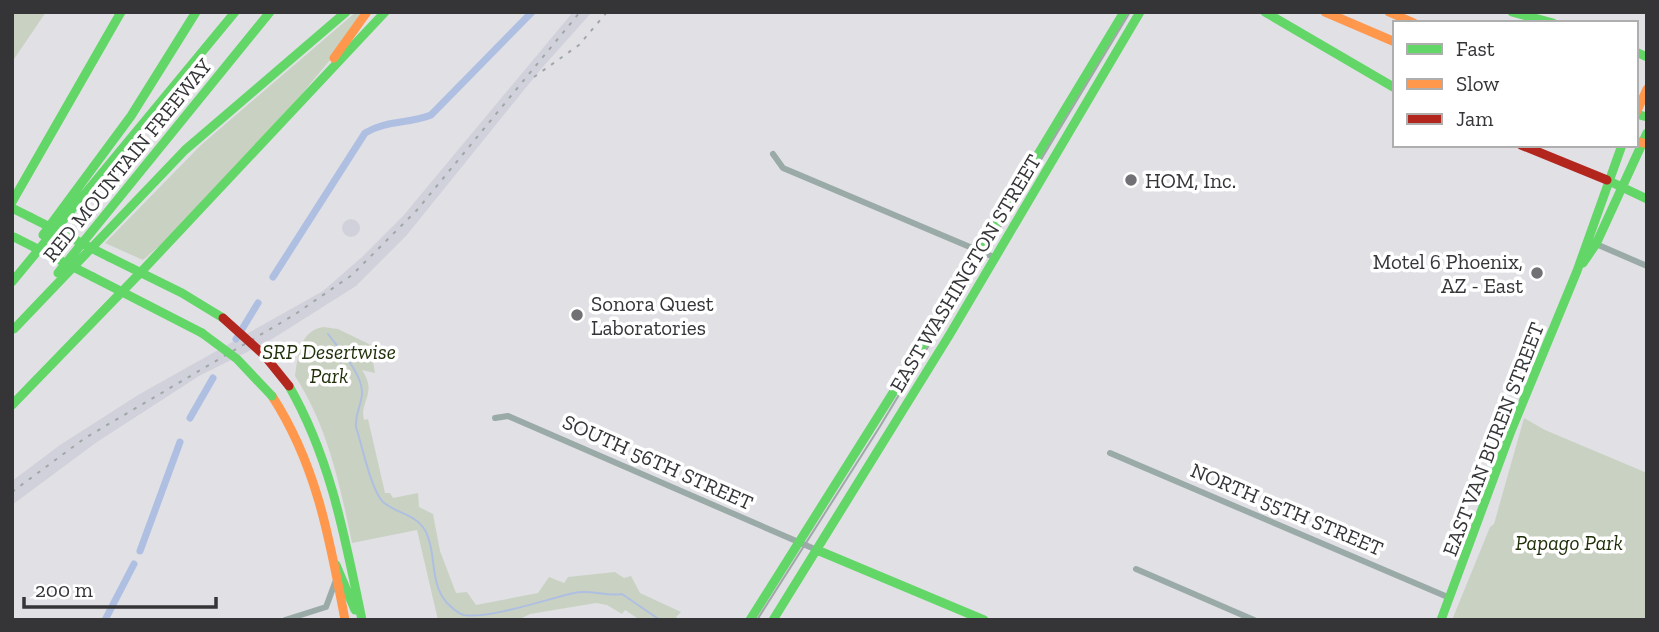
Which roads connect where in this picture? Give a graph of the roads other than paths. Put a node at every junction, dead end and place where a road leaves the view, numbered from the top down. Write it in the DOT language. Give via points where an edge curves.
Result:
graph roads {
  1 [pos="121,12"];
  2 [pos="127,12"];
  3 [pos="196,12"];
  4 [pos="235,12"];
  5 [pos="270,12"];
  6 [pos="346,12"];
  7 [pos="366,12"];
  8 [pos="385,12"];
  9 [pos="1140,12"];
  10 [pos="1265,12"];
  11 [pos="1325,12"];
  12 [pos="1389,12"];
  13 [pos="1513,12"];
  14 [pos="1121,13"];
  15 [pos="1409,21"];
  16 [pos="1546,21"];
  17 [pos="1393,41"];
  18 [pos="95,61"];
  19 [pos="1393,87"];
  20 [pos="1647,89"];
  21 [pos="1638,109"];
  22 [pos="1647,133"];
  23 [pos="271,134"];
  24 [pos="1526,147"];
  25 [pos="1621,147"];
  26 [pos="773,154"];
  27 [pos="1606,180"];
  28 [pos="1622,188"];
  29 [pos="1647,199"];
  30 [pos="12,202"];
  31 [pos="12,208"];
  32 [pos="13,236"];
  33 [pos="1596,244"];
  34 [pos="978,251"];
  35 [pos="996,258"];
  36 [pos="1647,266"];
  37 [pos="1577,271"];
  38 [pos="141,272"];
  39 [pos="13,281"];
  40 [pos="123,292"];
  41 [pos="13,330"];
  42 [pos="12,405"];
  43 [pos="495,418"];
  44 [pos="1110,453"];
  45 [pos="802,544"];
  46 [pos="817,550"];
  47 [pos="333,561"];
  48 [pos="1136,569"];
  49 [pos="337,578"];
  50 [pos="1450,598"];
  51 [pos="361,615"];
  52 [pos="285,620"];
  53 [pos="345,620"];
  54 [pos="750,620"];
  55 [pos="773,620"];
  56 [pos="984,620"];
  57 [pos="1254,620"];
  58 [pos="1441,620"];
  1 -- 18 [label="main road"];
  2 -- 18 [label="main road"];
  3 -- 39 [label="main road" via="147,93"];
  4 -- 39 [label="main road, RED MOUNTAIN FREEWAY"];
  5 -- 41 [label="main road, RED MOUNTAIN FREEWAY"];
  6 -- 41 [label="main road" via="185,150"];
  7 -- 23 [label="main road"];
  8 -- 23 [label="main road"];
  9 -- 35 [label="main road, EAST WASHINGTON STREET"];
  10 -- 19 [label="main road"];
  11 -- 17 [label="main road"];
  12 -- 15 [label="main road"];
  13 -- 16 [label="main road"];
  14 -- 34 [label="main road, EAST WASHINGTON STREET"];
  18 -- 30 [label="main road"];
  20 -- 21 [label="main road"];
  22 -- 28 [label="main road, EAST VAN BUREN STREET"];
  23 -- 38 [label="main road"];
  24 -- 27 [label="main road"];
  25 -- 27 [label="main road, EAST VAN BUREN STREET"];
  26 -- 34 [label="street" via="783,168"];
  27 -- 28 [label="main road"];
  27 -- 37 [label="main road, EAST VAN BUREN STREET"];
  28 -- 29 [label="main road"];
  28 -- 33 [label="main road, EAST VAN BUREN STREET"];
  31 -- 38 [label="main road, bridge"];
  32 -- 40 [label="main road, bridge"];
  33 -- 36 [label="street"];
  33 -- 37 [label="main road, EAST VAN BUREN STREET"];
  34 -- 35 [label="street"];
  34 -- 45 [label="main road, EAST WASHINGTON STREET"];
  35 -- 46 [label="main road, EAST WASHINGTON STREET"];
  37 -- 50 [label="main road, EAST VAN BUREN STREET" via="1511,431"];
  38 -- 40 [label="main road"];
  38 -- 51 [label="main road, bridge" via="223,318 264,355 289,386 311,422 327,464"];
  40 -- 42 [label="main road"];
  40 -- 47 [label="main road, bridge" via="202,332 237,359 272,396 289,419 308,463"];
  43 -- 45 [label="street, SOUTH 56TH STREET" via="508,416"];
  44 -- 50 [label="street, NORTH 55TH STREET"];
  45 -- 46 [label="street, SOUTH 56TH STREET"];
  45 -- 54 [label="main road, EAST WASHINGTON STREET"];
  46 -- 55 [label="main road, EAST WASHINGTON STREET"];
  46 -- 56 [label="main road"];
  47 -- 49 [label="main road"];
  47 -- 51 [label="main road" via="343,575 349,602"];
  48 -- 57 [label="street"];
  49 -- 52 [label="street" via="326,607"];
  49 -- 53 [label="main road"];
  50 -- 58 [label="main road, EAST VAN BUREN STREET"];
}
